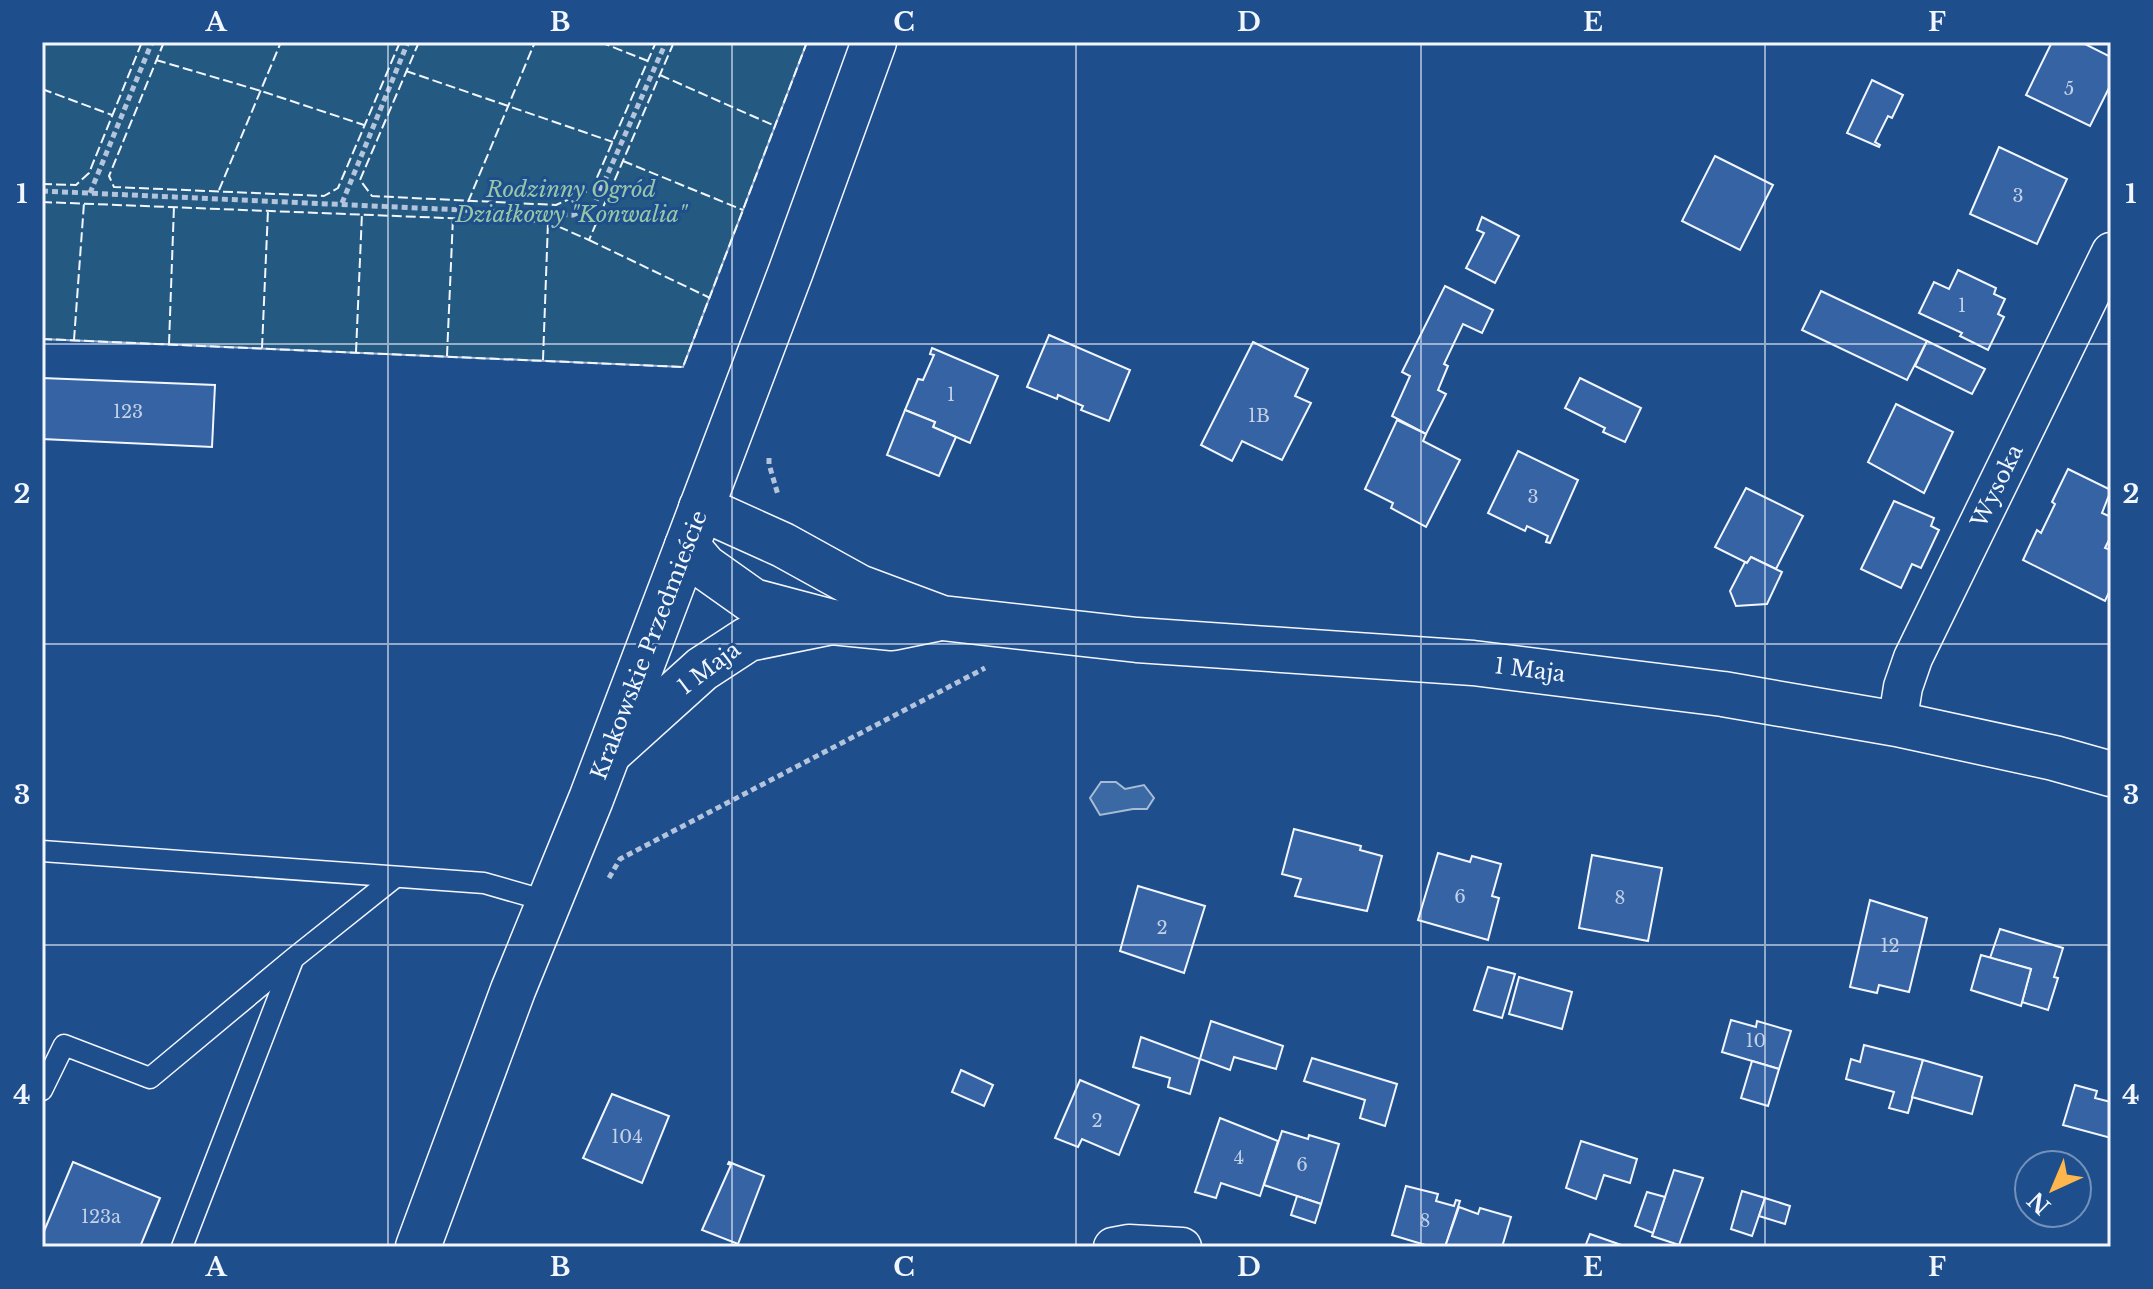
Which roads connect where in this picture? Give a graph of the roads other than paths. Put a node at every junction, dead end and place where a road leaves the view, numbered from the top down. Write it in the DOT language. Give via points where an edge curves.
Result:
graph roads {
  1 [pos="874,42"];
  2 [pos="2111,252"];
  3 [pos="694,527"];
  4 [pos="942,618"];
  5 [pos="832,622"];
  6 [pos="1897,724"];
  7 [pos="607,755"];
  8 [pos="2111,774"];
  9 [pos="42,851"];
  10 [pos="393,879"];
  11 [pos="547,901"];
  12 [pos="294,958"];
  13 [pos="42,1090"];
  14 [pos="182,1247"];
  15 [pos="418,1247"];
  16 [pos="1113,1247"];
  17 [pos="1182,1247"];
  1 -- 3 [label="main road, Krakowskie Przedmieście"];
  2 -- 6 [label="street, Wysoka" via="1913,658"];
  3 -- 4 [label="main road, 1 Maja" via="783,545 859,587"];
  3 -- 5 [label="main road, 1 Maja" via="705,567 753,601"];
  3 -- 7 [label="main road, Krakowskie Przedmieście"];
  4 -- 5 [label="main road, 1 Maja" via="892,628"];
  4 -- 6 [label="main road, 1 Maja" via="1137,640 1473,663 1723,694"];
  5 -- 7 [label="main road, 1 Maja" via="748,639 702,669"];
  6 -- 8 [label="main road, 1 Maja"];
  7 -- 11 [label="main road, Krakowskie Przedmieście"];
  9 -- 10 [label="lane"];
  10 -- 11 [label="lane" via="484,883"];
  10 -- 12 [label="lane"];
  11 -- 15 [label="main road, Krakowskie Przedmieście"];
  12 -- 13 [label="lane" via="150,1078 64,1045"];
  12 -- 14 [label="lane"];
  16 -- 17 [label="street"];
}
